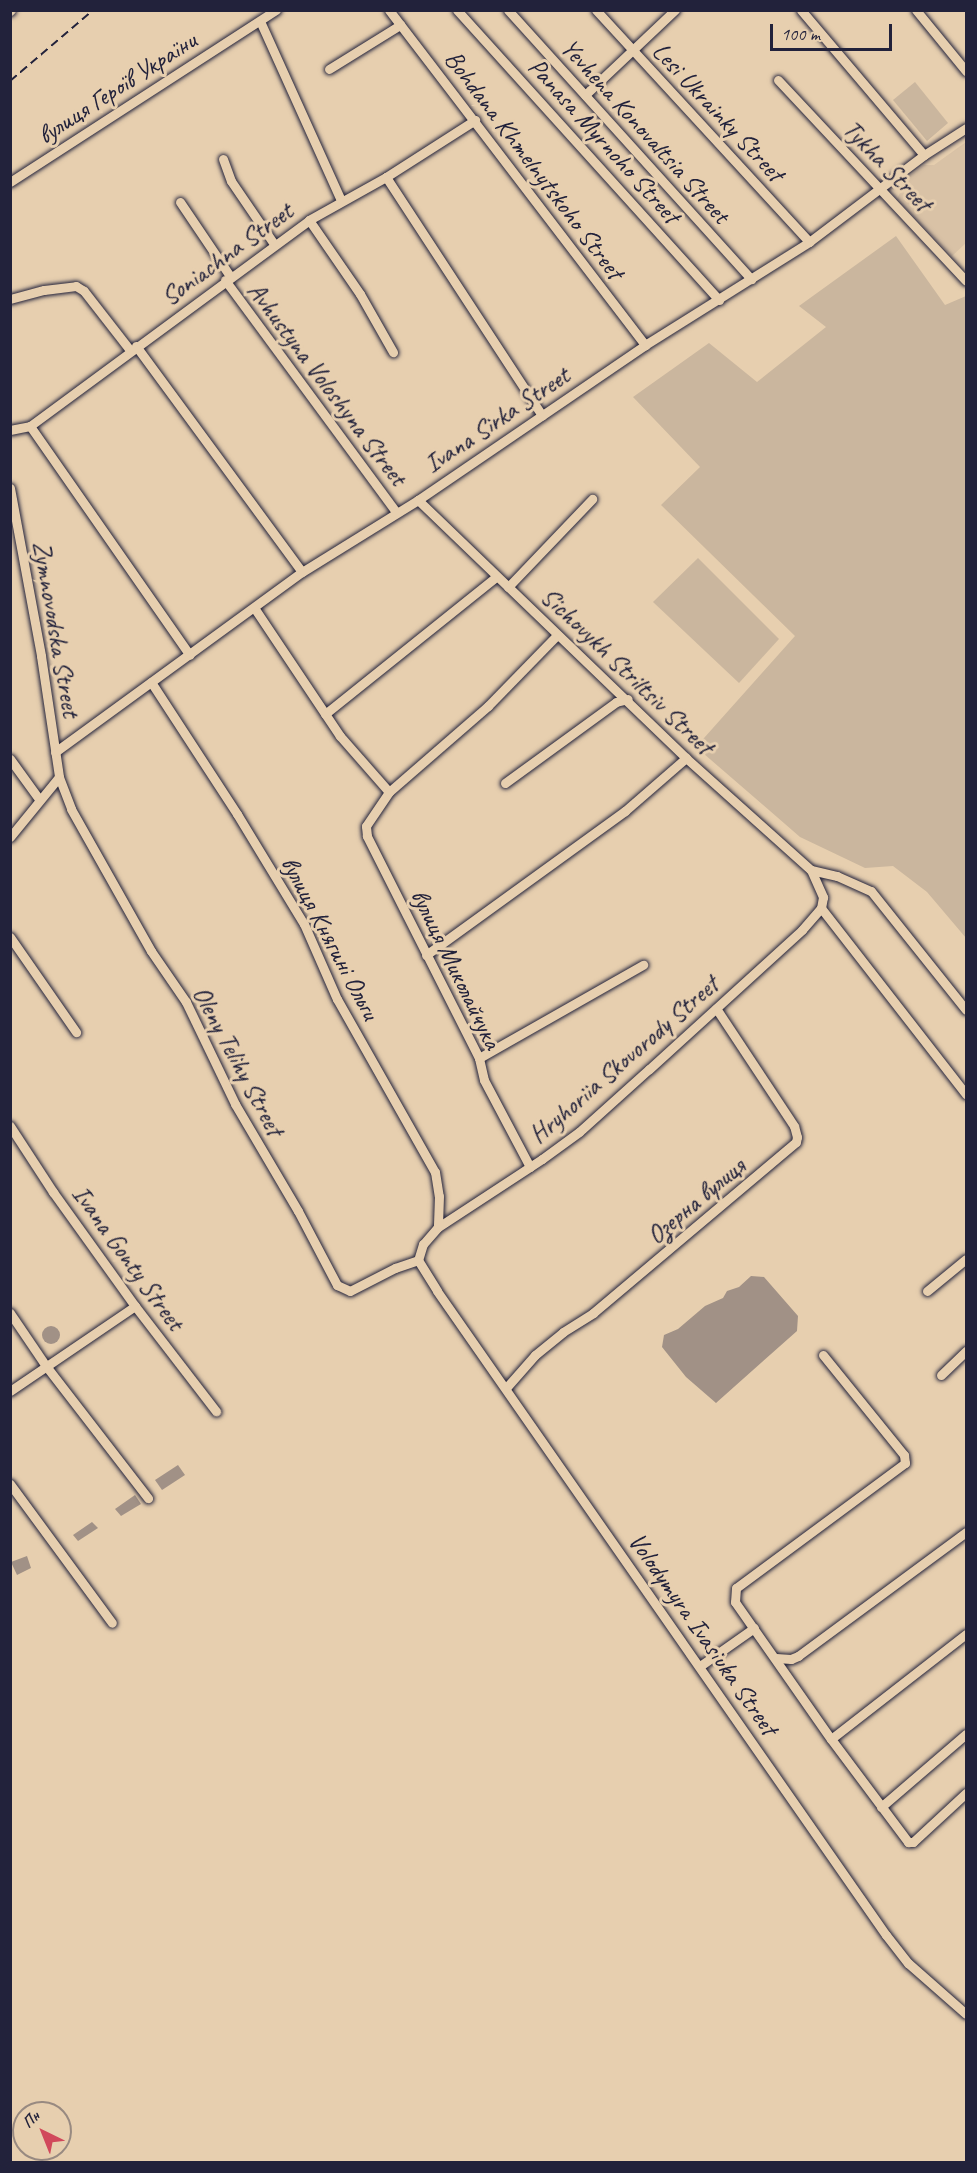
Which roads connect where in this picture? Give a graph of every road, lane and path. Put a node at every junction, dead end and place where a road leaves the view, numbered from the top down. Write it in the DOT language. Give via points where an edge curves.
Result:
graph roads {
  1 [pos="276,10"];
  2 [pos="389,10"];
  3 [pos="457,10"];
  4 [pos="508,10"];
  5 [pos="596,10"];
  6 [pos="675,10"];
  7 [pos="801,10"];
  8 [pos="916,10"];
  9 [pos="260,21"];
  10 [pos="400,25"];
  11 [pos="632,50"];
  12 [pos="329,69"];
  13 [pos="966,70"];
  14 [pos="778,80"];
  15 [pos="585,95"];
  16 [pos="475,120"];
  17 [pos="966,128"];
  18 [pos="924,155"];
  19 [pos="223,159"];
  20 [pos="386,177"];
  21 [pos="10,182"];
  22 [pos="879,188"];
  23 [pos="341,200"];
  24 [pos="180,202"];
  25 [pos="309,220"];
  26 [pos="809,242"];
  27 [pos="274,244"];
  28 [pos="227,278"];
  29 [pos="751,279"];
  30 [pos="966,281"];
  31 [pos="10,299"];
  32 [pos="719,300"];
  33 [pos="645,345"];
  34 [pos="133,348"];
  35 [pos="393,352"];
  36 [pos="542,415"];
  37 [pos="30,426"];
  38 [pos="10,430"];
  39 [pos="10,488"];
  40 [pos="592,499"];
  41 [pos="418,500"];
  42 [pos="396,512"];
  43 [pos="302,572"];
  44 [pos="496,577"];
  45 [pos="508,587"];
  46 [pos="255,609"];
  47 [pos="558,635"];
  48 [pos="190,655"];
  49 [pos="151,682"];
  50 [pos="628,699"];
  51 [pos="326,714"];
  52 [pos="55,752"];
  53 [pos="686,758"];
  54 [pos="10,759"];
  55 [pos="59,777"];
  56 [pos="506,783"];
  57 [pos="390,792"];
  58 [pos="39,799"];
  59 [pos="10,837"];
  60 [pos="811,870"];
  61 [pos="821,908"];
  62 [pos="10,937"];
  63 [pos="426,955"];
  64 [pos="643,965"];
  65 [pos="966,1010"];
  66 [pos="718,1011"];
  67 [pos="76,1032"];
  68 [pos="479,1058"];
  69 [pos="966,1094"];
  70 [pos="10,1126"];
  71 [pos="530,1167"];
  72 [pos="438,1227"];
  73 [pos="966,1259"];
  74 [pos="420,1262"];
  75 [pos="927,1291"];
  76 [pos="135,1306"];
  77 [pos="10,1313"];
  78 [pos="966,1351"];
  79 [pos="823,1355"];
  80 [pos="46,1366"];
  81 [pos="941,1375"];
  82 [pos="506,1388"];
  83 [pos="10,1391"];
  84 [pos="216,1411"];
  85 [pos="10,1484"];
  86 [pos="148,1498"];
  87 [pos="966,1532"];
  88 [pos="112,1623"];
  89 [pos="754,1628"];
  90 [pos="966,1634"];
  91 [pos="776,1658"];
  92 [pos="700,1666"];
  93 [pos="966,1734"];
  94 [pos="831,1739"];
  95 [pos="966,1792"];
  96 [pos="881,1807"];
  97 [pos="966,2014"];
  1 -- 9 [label="street, вулиця Героїв України"];
  2 -- 10 [label="street, Bohdana Khmelnytskoho Street"];
  3 -- 32 [label="street, Panasa Myrnoho Street"];
  4 -- 15 [label="street, Yevhena Konovaltsia Street"];
  5 -- 11 [label="street, Lesi Ukrainky Street"];
  6 -- 11 [label="street"];
  7 -- 18 [label="street"];
  8 -- 13 [label="street"];
  9 -- 21 [label="street, вулиця Героїв України"];
  9 -- 23 [label="street"];
  10 -- 12 [label="street"];
  10 -- 16 [label="street, Bohdana Khmelnytskoho Street"];
  11 -- 15 [label="street"];
  11 -- 26 [label="street, Lesi Ukrainky Street"];
  14 -- 22 [label="street, Tykha Street"];
  15 -- 29 [label="street, Yevhena Konovaltsia Street"];
  16 -- 20 [label="street, Soniachna Street"];
  16 -- 33 [label="street, Bohdana Khmelnytskoho Street"];
  17 -- 18 [label="street, Ivana Sirka Street"];
  18 -- 22 [label="street, Ivana Sirka Street"];
  19 -- 27 [label="street" via="231,181"];
  20 -- 23 [label="street, Soniachna Street"];
  20 -- 36 [label="street"];
  22 -- 26 [label="street, Ivana Sirka Street"];
  22 -- 30 [label="street, Tykha Street"];
  23 -- 25 [label="street, Soniachna Street"];
  24 -- 28 [label="street, Avhustyna Voloshyna Street"];
  25 -- 27 [label="street, Soniachna Street"];
  25 -- 35 [label="street" via="360,294"];
  26 -- 29 [label="street, Ivana Sirka Street"];
  27 -- 28 [label="street, Soniachna Street"];
  28 -- 34 [label="street, Soniachna Street"];
  28 -- 42 [label="street, Avhustyna Voloshyna Street"];
  29 -- 32 [label="street, Ivana Sirka Street"];
  31 -- 34 [label="street" via="76,286"];
  32 -- 33 [label="street, Ivana Sirka Street"];
  33 -- 36 [label="street, Ivana Sirka Street"];
  34 -- 37 [label="street, Soniachna Street"];
  34 -- 43 [label="street"];
  36 -- 41 [label="street, Ivana Sirka Street"];
  37 -- 38 [label="street, Soniachna Street"];
  37 -- 48 [label="street"];
  39 -- 52 [label="street, Zymnovodska Street"];
  40 -- 45 [label="street"];
  41 -- 42 [label="street, Ivana Sirka Street"];
  41 -- 44 [label="street, Sichovykh Striltsiv Street"];
  42 -- 43 [label="street, Ivana Sirka Street"];
  43 -- 46 [label="street, Ivana Sirka Street"];
  44 -- 45 [label="street, Sichovykh Striltsiv Street"];
  44 -- 51 [label="street"];
  45 -- 47 [label="street, Sichovykh Striltsiv Street"];
  46 -- 48 [label="street, Ivana Sirka Street"];
  46 -- 51 [label="street"];
  47 -- 50 [label="street, Sichovykh Striltsiv Street"];
  47 -- 57 [label="street, вулиця Миколайчука" via="488,706"];
  48 -- 49 [label="street, Ivana Sirka Street"];
  49 -- 52 [label="street, Ivana Sirka Street"];
  49 -- 72 [label="street, вулиця Княгині Ольги" via="304,924 337,999 435,1172"];
  50 -- 53 [label="street, Sichovykh Striltsiv Street"];
  50 -- 56 [label="street" via="616,702"];
  51 -- 57 [label="street" via="340,736"];
  52 -- 55 [label="street, Zymnovodska Street"];
  53 -- 60 [label="street, Sichovykh Striltsiv Street"];
  53 -- 63 [label="street" via="625,811"];
  54 -- 58 [label="street"];
  55 -- 58 [label="street"];
  55 -- 74 [label="street, Oleny Telihy Street" via="70,809 158,964 186,1002 235,1104 337,1286 350,1291 395,1268"];
  57 -- 63 [label="street, вулиця Миколайчука" via="366,826 367,836"];
  58 -- 59 [label="street"];
  60 -- 61 [label="street" via="821,890"];
  60 -- 65 [label="street" via="871,891"];
  61 -- 66 [label="street, Hryhoriia Skovorody Street"];
  61 -- 69 [label="street"];
  62 -- 67 [label="street"];
  63 -- 68 [label="street, вулиця Миколайчука"];
  64 -- 68 [label="street"];
  66 -- 71 [label="street, Hryhoriia Skovorody Street" via="579,1132"];
  66 -- 82 [label="street, Озерна вулиця" via="794,1126 796,1142 593,1313 535,1355"];
  68 -- 71 [label="street, вулиця Миколайчука" via="484,1080"];
  70 -- 76 [label="street, Ivana Gonty Street"];
  71 -- 72 [label="street, Hryhoriia Skovorody Street"];
  72 -- 74 [label="street, Hryhoriia Skovorody Street" via="423,1244"];
  73 -- 75 [label="street"];
  74 -- 82 [label="street, Volodymyra Ivasiuka Street"];
  76 -- 80 [label="street"];
  76 -- 84 [label="street, Ivana Gonty Street"];
  77 -- 80 [label="street"];
  78 -- 81 [label="street"];
  79 -- 89 [label="street" via="904,1455 905,1463 736,1588 735,1602"];
  80 -- 83 [label="street"];
  80 -- 86 [label="street"];
  82 -- 92 [label="street, Volodymyra Ivasiuka Street"];
  85 -- 88 [label="street"];
  87 -- 91 [label="street" via="798,1656"];
  89 -- 91 [label="street"];
  89 -- 92 [label="street"];
  90 -- 94 [label="street"];
  91 -- 94 [label="street"];
  92 -- 97 [label="street, Volodymyra Ivasiuka Street" via="886,1935 908,1963"];
  93 -- 96 [label="street"];
  94 -- 96 [label="street"];
  95 -- 96 [label="street" via="910,1843"];
}
